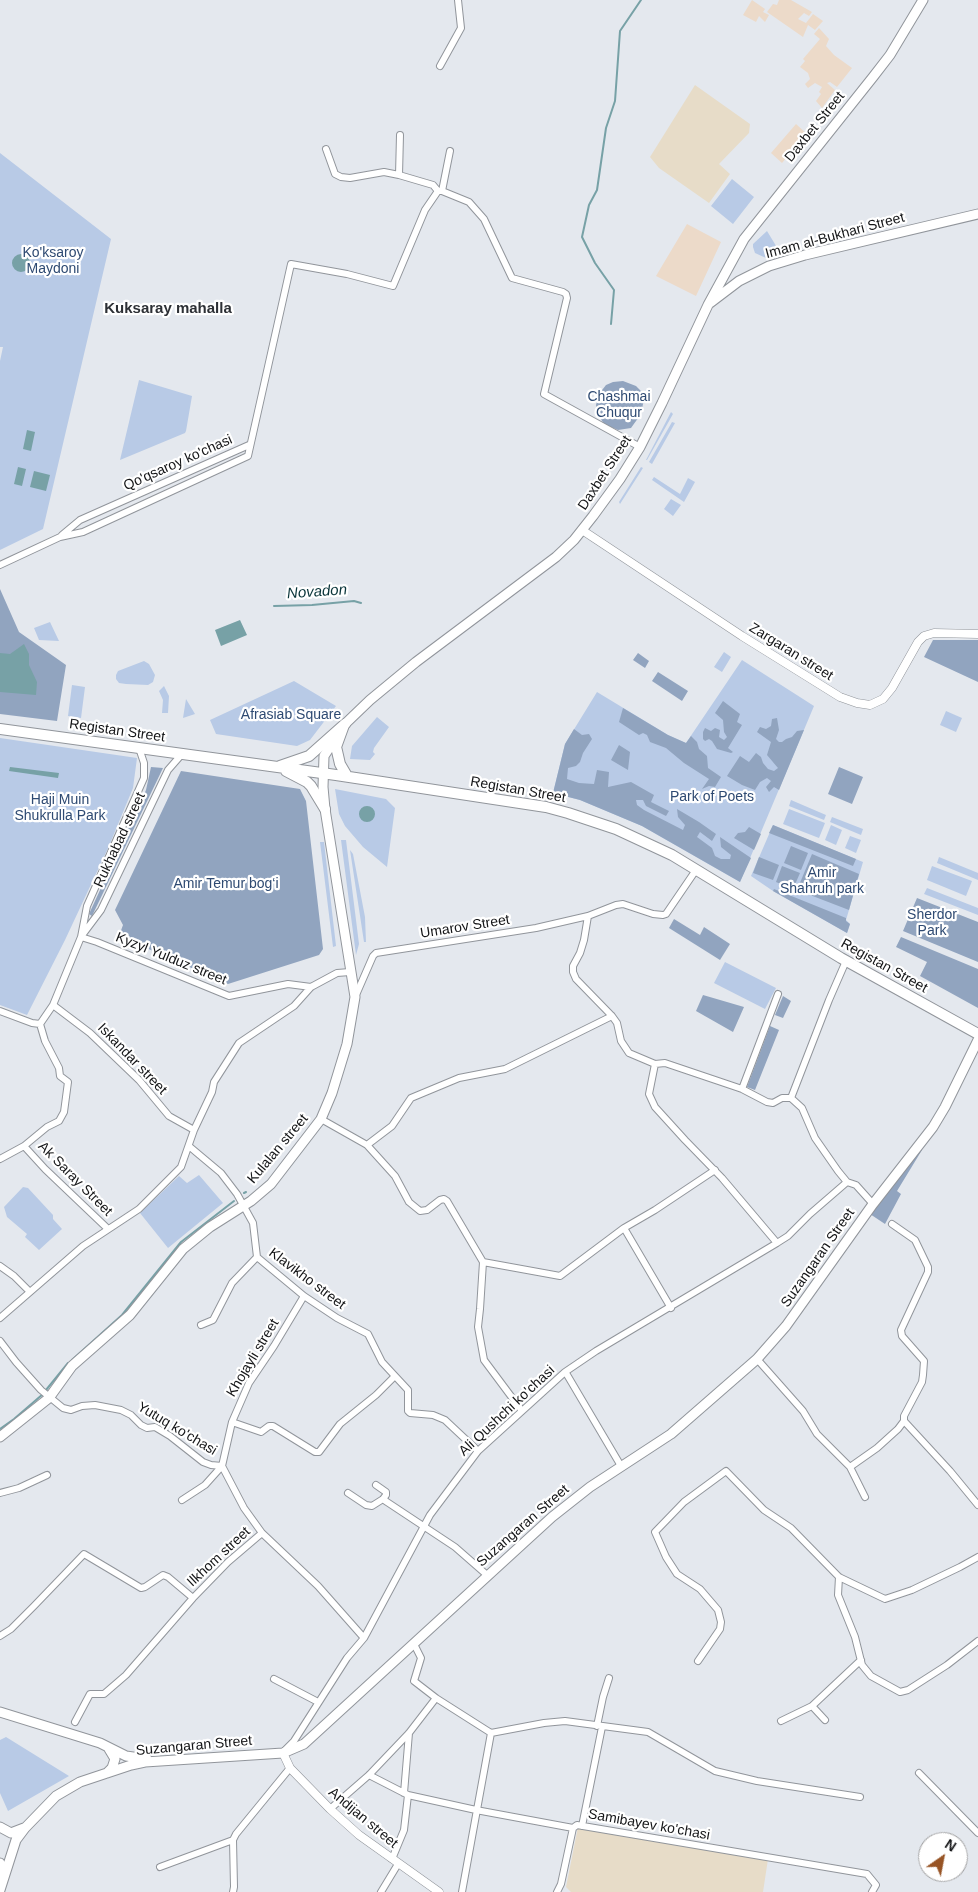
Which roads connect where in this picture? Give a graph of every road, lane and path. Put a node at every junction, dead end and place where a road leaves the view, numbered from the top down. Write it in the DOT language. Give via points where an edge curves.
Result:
graph roads {
  1 [pos="458,0"];
  2 [pos="924,0"];
  3 [pos="440,66"];
  4 [pos="400,134"];
  5 [pos="326,149"];
  6 [pos="450,151"];
  7 [pos="399,174"];
  8 [pos="440,191"];
  9 [pos="978,214"];
  10 [pos="708,304"];
  11 [pos="249,445"];
  12 [pos="640,446"];
  13 [pos="582,530"];
  14 [pos="60,537"];
  15 [pos="0,565"];
  16 [pos="978,634"];
  17 [pos="345,724"];
  18 [pos="0,729"];
  19 [pos="139,748"];
  20 [pos="182,754"];
  21 [pos="278,767"];
  22 [pos="323,773"];
  23 [pos="347,776"];
  24 [pos="325,809"];
  25 [pos="696,870"];
  26 [pos="588,916"];
  27 [pos="81,937"];
  28 [pos="846,961"];
  29 [pos="350,972"];
  30 [pos="311,987"];
  31 [pos="778,994"];
  32 [pos="355,997"];
  33 [pos="53,1005"];
  34 [pos="0,1011"];
  35 [pos="612,1016"];
  36 [pos="40,1024"];
  37 [pos="978,1034"];
  38 [pos="978,1040"];
  39 [pos="655,1064"];
  40 [pos="742,1089"];
  41 [pos="791,1098"];
  42 [pos="321,1120"];
  43 [pos="194,1130"];
  44 [pos="367,1145"];
  45 [pos="24,1146"];
  46 [pos="190,1146"];
  47 [pos="0,1159"];
  48 [pos="715,1170"];
  49 [pos="847,1182"];
  50 [pos="874,1204"];
  51 [pos="244,1206"];
  52 [pos="892,1224"];
  53 [pos="624,1228"];
  54 [pos="108,1229"];
  55 [pos="777,1243"];
  56 [pos="257,1257"];
  57 [pos="482,1262"];
  58 [pos="0,1266"];
  59 [pos="30,1292"];
  60 [pos="304,1296"];
  61 [pos="671,1308"];
  62 [pos="0,1318"];
  63 [pos="201,1325"];
  64 [pos="0,1341"];
  65 [pos="756,1359"];
  66 [pos="566,1373"];
  67 [pos="394,1376"];
  68 [pos="46,1394"];
  69 [pos="522,1411"];
  70 [pos="904,1421"];
  71 [pos="232,1422"];
  72 [pos="0,1437"];
  73 [pos="478,1451"];
  74 [pos="222,1466"];
  75 [pos="622,1466"];
  76 [pos="850,1467"];
  77 [pos="47,1475"];
  78 [pos="376,1485"];
  79 [pos="0,1493"];
  80 [pos="348,1493"];
  81 [pos="865,1497"];
  82 [pos="383,1499"];
  83 [pos="182,1500"];
  84 [pos="978,1505"];
  85 [pos="424,1528"];
  86 [pos="262,1533"];
  87 [pos="978,1557"];
  88 [pos="487,1575"];
  89 [pos="839,1577"];
  90 [pos="193,1598"];
  91 [pos="0,1636"];
  92 [pos="364,1638"];
  93 [pos="978,1641"];
  94 [pos="414,1644"];
  95 [pos="861,1660"];
  96 [pos="698,1661"];
  97 [pos="610,1678"];
  98 [pos="274,1679"];
  99 [pos="436,1698"];
  100 [pos="318,1702"];
  101 [pos="812,1706"];
  102 [pos="0,1712"];
  103 [pos="826,1720"];
  104 [pos="781,1721"];
  105 [pos="75,1722"];
  106 [pos="600,1726"];
  107 [pos="409,1733"];
  108 [pos="491,1734"];
  109 [pos="100,1743"];
  110 [pos="283,1753"];
  111 [pos="160,1760"];
  112 [pos="290,1768"];
  113 [pos="919,1773"];
  114 [pos="105,1775"];
  115 [pos="369,1775"];
  116 [pos="406,1794"];
  117 [pos="860,1797"];
  118 [pos="330,1809"];
  119 [pos="476,1810"];
  120 [pos="582,1826"];
  121 [pos="0,1827"];
  122 [pos="25,1828"];
  123 [pos="573,1828"];
  124 [pos="978,1833"];
  125 [pos="233,1840"];
  126 [pos="395,1862"];
  127 [pos="0,1863"];
  128 [pos="160,1867"];
  129 [pos="0,1889"];
  130 [pos="233,1892"];
  131 [pos="381,1892"];
  132 [pos="439,1892"];
  133 [pos="462,1892"];
  134 [pos="557,1892"];
  135 [pos="872,1892"];
  1 -- 3 [label="street" via="461,28"];
  2 -- 10 [label="main road, Daxbet Street" via="874,77 747,235"];
  4 -- 7 [label="street"];
  5 -- 7 [label="street" via="340,177 384,172"];
  6 -- 8 [label="street"];
  7 -- 8 [label="street" via="433,185"];
  8 -- 11 [label="street" via="425,210 393,286 291,264"];
  8 -- 12 [label="street" via="469,202 484,219 512,278 566,294 544,394"];
  9 -- 10 [label="main road, Imam al-Bukhari Street" via="769,266 738,281"];
  10 -- 12 [label="main road, Daxbet Street"];
  11 -- 14 [label="street, Qo'qsaroy ko'chasi" via="80,520"];
  11 -- 14 [label="street, Qo'qsaroy ko'chasi" via="248,456 83,532"];
  12 -- 13 [label="main road, Daxbet Street"];
  13 -- 16 [label="street, Zargaran street" via="742,636 840,697 857,703 870,705 883,699 918,642 927,635"];
  13 -- 17 [label="main road, Daxbet Street" via="556,557 416,662"];
  14 -- 15 [label="street, Qo'qsaroy ko'chasi"];
  17 -- 21 [label="main road" via="309,756"];
  17 -- 22 [label="main road, Daxbet Street" via="324,756"];
  17 -- 23 [label="main road" via="336,746"];
  18 -- 19 [label="main road, Registan Street"];
  19 -- 20 [label="main road, Registan Street"];
  19 -- 27 [label="street, Rukhabad street" via="144,778 87,906"];
  20 -- 21 [label="main road, Registan Street"];
  20 -- 27 [label="street, Rukhabad street" via="163,780 101,910"];
  21 -- 22 [label="main road, Registan Street"];
  21 -- 24 [label="main road" via="307,782"];
  22 -- 23 [label="main road, Registan Street"];
  22 -- 24 [label="main road, Kulalan street"];
  23 -- 25 [label="main road, Registan Street" via="546,807 616,829"];
  24 -- 29 [label="main road, Kulalan street"];
  25 -- 26 [label="street, Umarov Street" via="666,914 653,914 623,904"];
  25 -- 28 [label="main road, Registan Street"];
  26 -- 32 [label="street, Umarov Street" via="536,928 376,953"];
  26 -- 35 [label="street" via="573,972"];
  27 -- 30 [label="street, Kyzyl Yulduz street" via="229,996 288,984"];
  27 -- 33 [label="street, Rukhabad street"];
  28 -- 37 [label="main road, Registan Street"];
  28 -- 41 [label="street"];
  29 -- 30 [label="street" via="337,973"];
  29 -- 32 [label="main road, Kulalan street"];
  30 -- 43 [label="street" via="294,1006 239,1043 214,1082"];
  31 -- 40 [label="street"];
  32 -- 42 [label="main road, Kulalan street" via="347,1044"];
  33 -- 36 [label="street, Rukhabad street"];
  33 -- 43 [label="street, Iskandar street" via="90,1033 139,1080 169,1116"];
  34 -- 36 [label="street"];
  35 -- 39 [label="street" via="626,1049"];
  35 -- 44 [label="street" via="505,1069 459,1078 411,1098 392,1126"];
  36 -- 45 [label="street, Ak Saray Street" via="60,1076 68,1082 64,1112 59,1121"];
  38 -- 50 [label="main road, Suzangaran Street" via="933,1127"];
  39 -- 40 [label="street" via="665,1062"];
  39 -- 48 [label="street" via="650,1094 655,1107"];
  40 -- 41 [label="street" via="773,1103"];
  41 -- 49 [label="street" via="802,1108 814,1138"];
  42 -- 44 [label="street"];
  42 -- 51 [label="main road, Kulalan street" via="276,1178"];
  43 -- 46 [label="street"];
  44 -- 57 [label="street" via="394,1176 409,1202 420,1211 440,1200 447,1200"];
  45 -- 47 [label="street, Ak Saray Street"];
  45 -- 54 [label="street, Ak Saray Street"];
  46 -- 51 [label="street, Klavikho street" via="221,1173"];
  46 -- 54 [label="street" via="181,1168 139,1209"];
  48 -- 53 [label="street"];
  48 -- 55 [label="street"];
  49 -- 50 [label="street" via="856,1184"];
  49 -- 55 [label="street, Ali Qushchi ko'chasi"];
  50 -- 65 [label="main road, Suzangaran Street" via="786,1326"];
  51 -- 56 [label="street, Klavikho street" via="253,1223"];
  51 -- 68 [label="main road, Kulalan street" via="210,1226 183,1249 130,1315 72,1366"];
  52 -- 70 [label="street" via="915,1240 928,1267 902,1330 902,1336 924,1361 922,1382"];
  53 -- 57 [label="street" via="560,1276"];
  53 -- 61 [label="street"];
  54 -- 59 [label="street"];
  55 -- 61 [label="street, Ali Qushchi ko'chasi"];
  56 -- 60 [label="street, Klavikho street"];
  56 -- 63 [label="street" via="232,1283 213,1320"];
  57 -- 69 [label="street" via="478,1327 484,1360"];
  58 -- 59 [label="street"];
  59 -- 62 [label="street"];
  60 -- 67 [label="street, Klavikho street" via="368,1334 382,1362"];
  60 -- 71 [label="street, Khojayli street" via="249,1383"];
  61 -- 66 [label="street, Ali Qushchi ko'chasi" via="596,1351"];
  64 -- 68 [label="street, Yutuq ko'chasi"];
  65 -- 75 [label="main road, Suzangaran Street" via="671,1434"];
  65 -- 76 [label="street" via="803,1411 816,1434"];
  66 -- 69 [label="street, Ali Qushchi ko'chasi"];
  66 -- 75 [label="street"];
  67 -- 71 [label="street" via="340,1424 318,1452 272,1426 261,1432"];
  67 -- 73 [label="street, Klavikho street" via="408,1390 410,1413 433,1415 445,1420"];
  68 -- 72 [label="main road, Kulalan street"];
  68 -- 74 [label="street, Yutuq ko'chasi" via="63,1408 72,1410 95,1405 121,1410 141,1425 155,1427 170,1436 203,1462"];
  69 -- 73 [label="street, Ali Qushchi ko'chasi"];
  70 -- 76 [label="street"];
  70 -- 84 [label="street"];
  71 -- 74 [label="street, Khojayli street"];
  73 -- 85 [label="street, Ali Qushchi ko'chasi" via="440,1500"];
  74 -- 83 [label="street" via="205,1485"];
  74 -- 86 [label="street, Yutuq ko'chasi" via="244,1508"];
  75 -- 88 [label="main road, Suzangaran Street" via="552,1517"];
  76 -- 81 [label="street"];
  77 -- 79 [label="street"];
  78 -- 82 [label="street" via="386,1492"];
  80 -- 82 [label="street" via="366,1505 372,1506"];
  82 -- 85 [label="street"];
  85 -- 88 [label="street" via="455,1548"];
  85 -- 92 [label="street, Ali Qushchi ko'chasi"];
  86 -- 90 [label="street, Ilkhom street"];
  86 -- 92 [label="street, Yutuq ko'chasi" via="318,1586"];
  87 -- 89 [label="street" via="912,1590 885,1599"];
  88 -- 94 [label="main road, Suzangaran Street"];
  89 -- 95 [label="street" via="838,1595"];
  89 -- 96 [label="street" via="791,1528 764,1510 726,1471 684,1502 655,1532 677,1574 700,1589 718,1610 720,1629"];
  90 -- 91 [label="street" via="163,1575 141,1588 84,1554 11,1629"];
  90 -- 105 [label="street, Ilkhom street" via="126,1675 104,1694 90,1694"];
  92 -- 100 [label="street, Ali Qushchi ko'chasi"];
  93 -- 95 [label="street" via="947,1665 900,1692 871,1676"];
  94 -- 99 [label="street" via="421,1658 414,1681"];
  94 -- 110 [label="main road, Suzangaran Street" via="304,1744"];
  95 -- 101 [label="street"];
  97 -- 106 [label="street" via="603,1697"];
  98 -- 100 [label="street"];
  99 -- 107 [label="street"];
  99 -- 108 [label="street"];
  100 -- 110 [label="street, Ali Qushchi ko'chasi"];
  101 -- 103 [label="street"];
  101 -- 104 [label="street"];
  102 -- 109 [label="main road"];
  106 -- 108 [label="street" via="565,1721"];
  106 -- 117 [label="street" via="648,1732 715,1771 756,1781"];
  106 -- 120 [label="street"];
  107 -- 115 [label="street"];
  107 -- 116 [label="street"];
  108 -- 119 [label="street"];
  109 -- 111 [label="main road" via="126,1756"];
  109 -- 114 [label="main road" via="110,1749 115,1759"];
  110 -- 111 [label="main road, Suzangaran Street"];
  110 -- 112 [label="street, Andijan street"];
  111 -- 114 [label="main road, Suzangaran Street" via="130,1765"];
  112 -- 118 [label="street, Andijan street"];
  112 -- 125 [label="street"];
  113 -- 124 [label="street"];
  114 -- 122 [label="main road, Suzangaran Street" via="85,1780 60,1793"];
  115 -- 116 [label="street, Samibayev ko'chasi"];
  115 -- 118 [label="street"];
  116 -- 119 [label="street, Samibayev ko'chasi"];
  116 -- 126 [label="street" via="404,1830"];
  118 -- 126 [label="street, Andijan street"];
  119 -- 123 [label="street, Samibayev ko'chasi"];
  119 -- 133 [label="street"];
  120 -- 123 [label="street, Samibayev ko'chasi"];
  120 -- 135 [label="street, Samibayev ko'chasi" via="867,1874 876,1885"];
  121 -- 122 [label="main road" via="11,1833"];
  122 -- 129 [label="main road, Suzangaran Street" via="16,1840"];
  123 -- 134 [label="street"];
  125 -- 128 [label="street"];
  125 -- 130 [label="street"];
  126 -- 131 [label="street"];
  126 -- 132 [label="street, Andijan street"];
  127 -- 129 [label="main road"];
}
